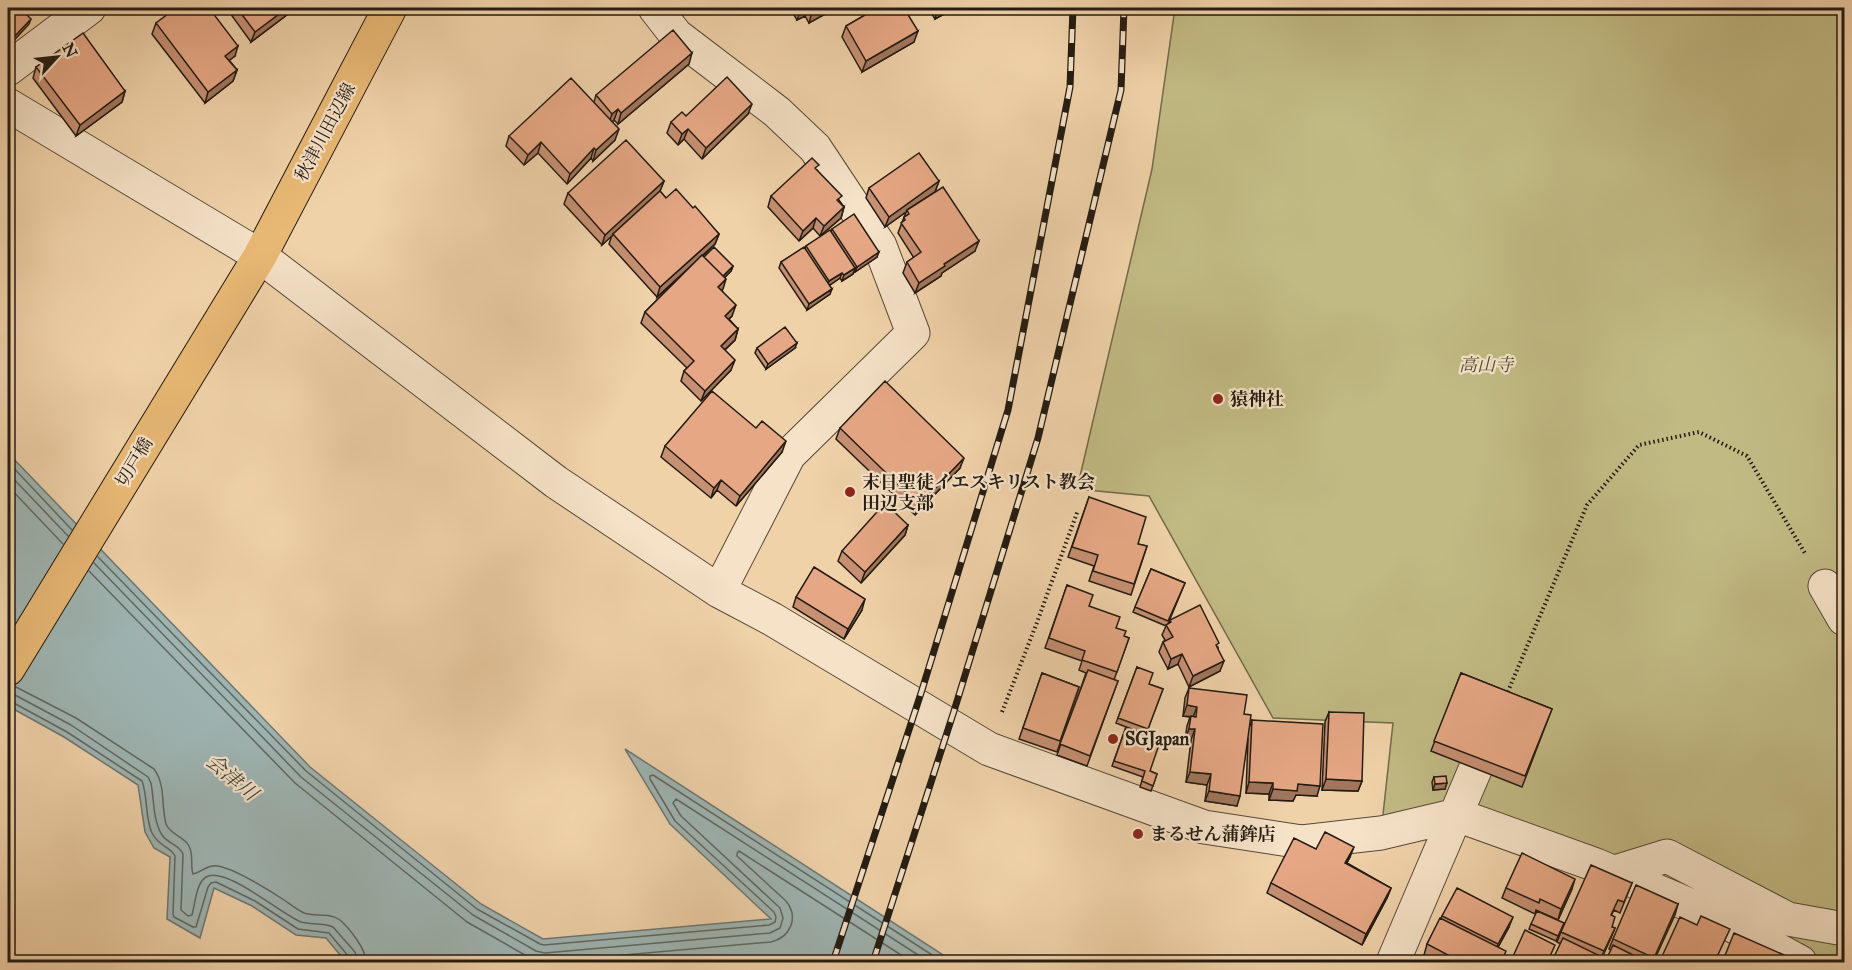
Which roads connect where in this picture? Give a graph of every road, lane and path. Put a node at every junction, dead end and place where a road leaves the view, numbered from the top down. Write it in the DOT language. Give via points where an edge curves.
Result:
graph roads {
  1 [pos="89,8"];
  2 [pos="390,8"];
  3 [pos="655,8"];
  4 [pos="8,69"];
  5 [pos="8,105"];
  6 [pos="260,256"];
  7 [pos="1078,510"];
  8 [pos="1825,586"];
  9 [pos="719,591"];
  10 [pos="1845,619"];
  11 [pos="8,669"];
  12 [pos="1486,744"];
  13 [pos="989,749"];
  14 [pos="1457,815"];
  15 [pos="1612,873"];
  16 [pos="1845,929"];
  17 [pos="1393,963"];
  18 [pos="1800,963"];
  1 -- 4 [label="street"];
  2 -- 6 [label="main road, 秋津川田辺線"];
  3 -- 9 [label="street" via="676,35 777,112 815,147 880,246 913,333 789,455"];
  5 -- 6 [label="street"];
  6 -- 9 [label="street" via="556,482"];
  6 -- 11 [label="main road, 切戸橋"];
  7 -- 13 [label="path"];
  8 -- 10 [label="street"];
  8 -- 12 [label="path" via="1747,456 1699,432 1639,445 1587,505"];
  9 -- 13 [label="street"];
  12 -- 14 [label="street"];
  13 -- 14 [label="street" via="1204,827 1302,842 1381,833"];
  14 -- 15 [label="street"];
  14 -- 17 [label="street"];
  15 -- 16 [label="street" via="1667,856 1788,919"];
  15 -- 18 [label="street" via="1713,915"];
}
